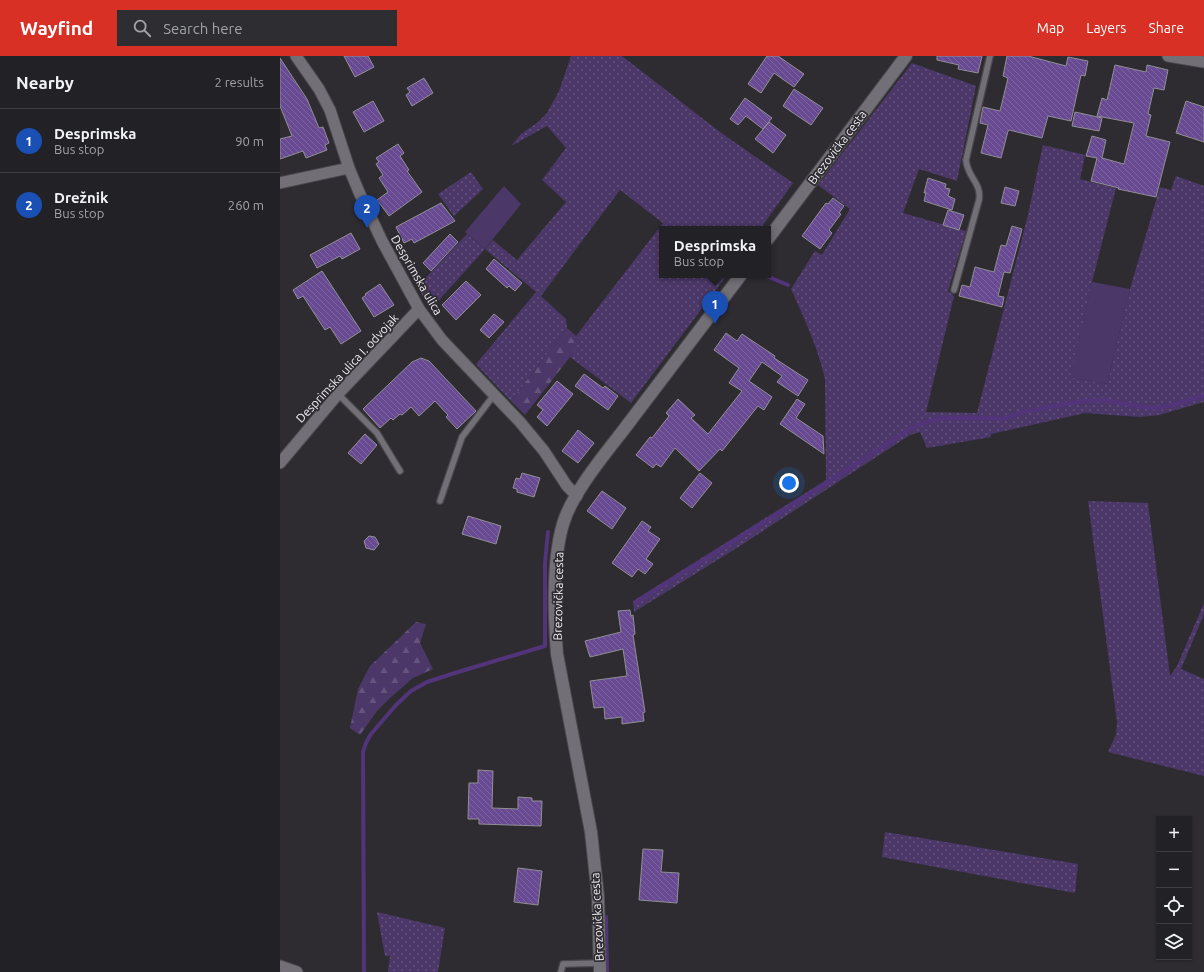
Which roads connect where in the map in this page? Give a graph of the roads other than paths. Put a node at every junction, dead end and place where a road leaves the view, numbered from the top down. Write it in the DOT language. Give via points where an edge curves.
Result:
graph roads {
  1 [pos="296,56"];
  2 [pos="906,56"];
  3 [pos="990,56"];
  4 [pos="1168,56"];
  5 [pos="1204,62"];
  6 [pos="349,168"];
  7 [pos="280,183"];
  8 [pos="771,235"];
  9 [pos="738,278"];
  10 [pos="954,290"];
  11 [pos="419,309"];
  12 [pos="338,394"];
  13 [pos="494,395"];
  14 [pos="280,463"];
  15 [pos="400,471"];
  16 [pos="576,496"];
  17 [pos="440,502"];
  18 [pos="280,966"];
  19 [pos="600,968"];
  20 [pos="297,972"];
  21 [pos="561,972"];
  1 -- 6 [label="street, Desprimska ulica" via="330,110"];
  2 -- 8 [label="main road, Brezovička cesta"];
  3 -- 10 [label="lane" via="966,160 966,168 979,187 979,200"];
  4 -- 5 [label="street"];
  6 -- 7 [label="street"];
  6 -- 11 [label="street, Desprimska ulica" via="382,240"];
  9 -- 16 [label="main road, Brezovička cesta"];
  11 -- 12 [label="street, Desprimska ulica I. odvojak"];
  11 -- 13 [label="street, Desprimska ulica" via="442,340"];
  12 -- 14 [label="street, Desprimska ulica I. odvojak"];
  12 -- 15 [label="lane" via="377,433"];
  13 -- 16 [label="street, Desprimska ulica" via="544,451"];
  13 -- 17 [label="lane" via="462,437"];
  16 -- 19 [label="main road, Brezovička cesta" via="566,514 559,540 556,585 557,654 591,832 598,897"];
  18 -- 20 [label="street"];
  19 -- 21 [label="lane" via="562,964"];
}
